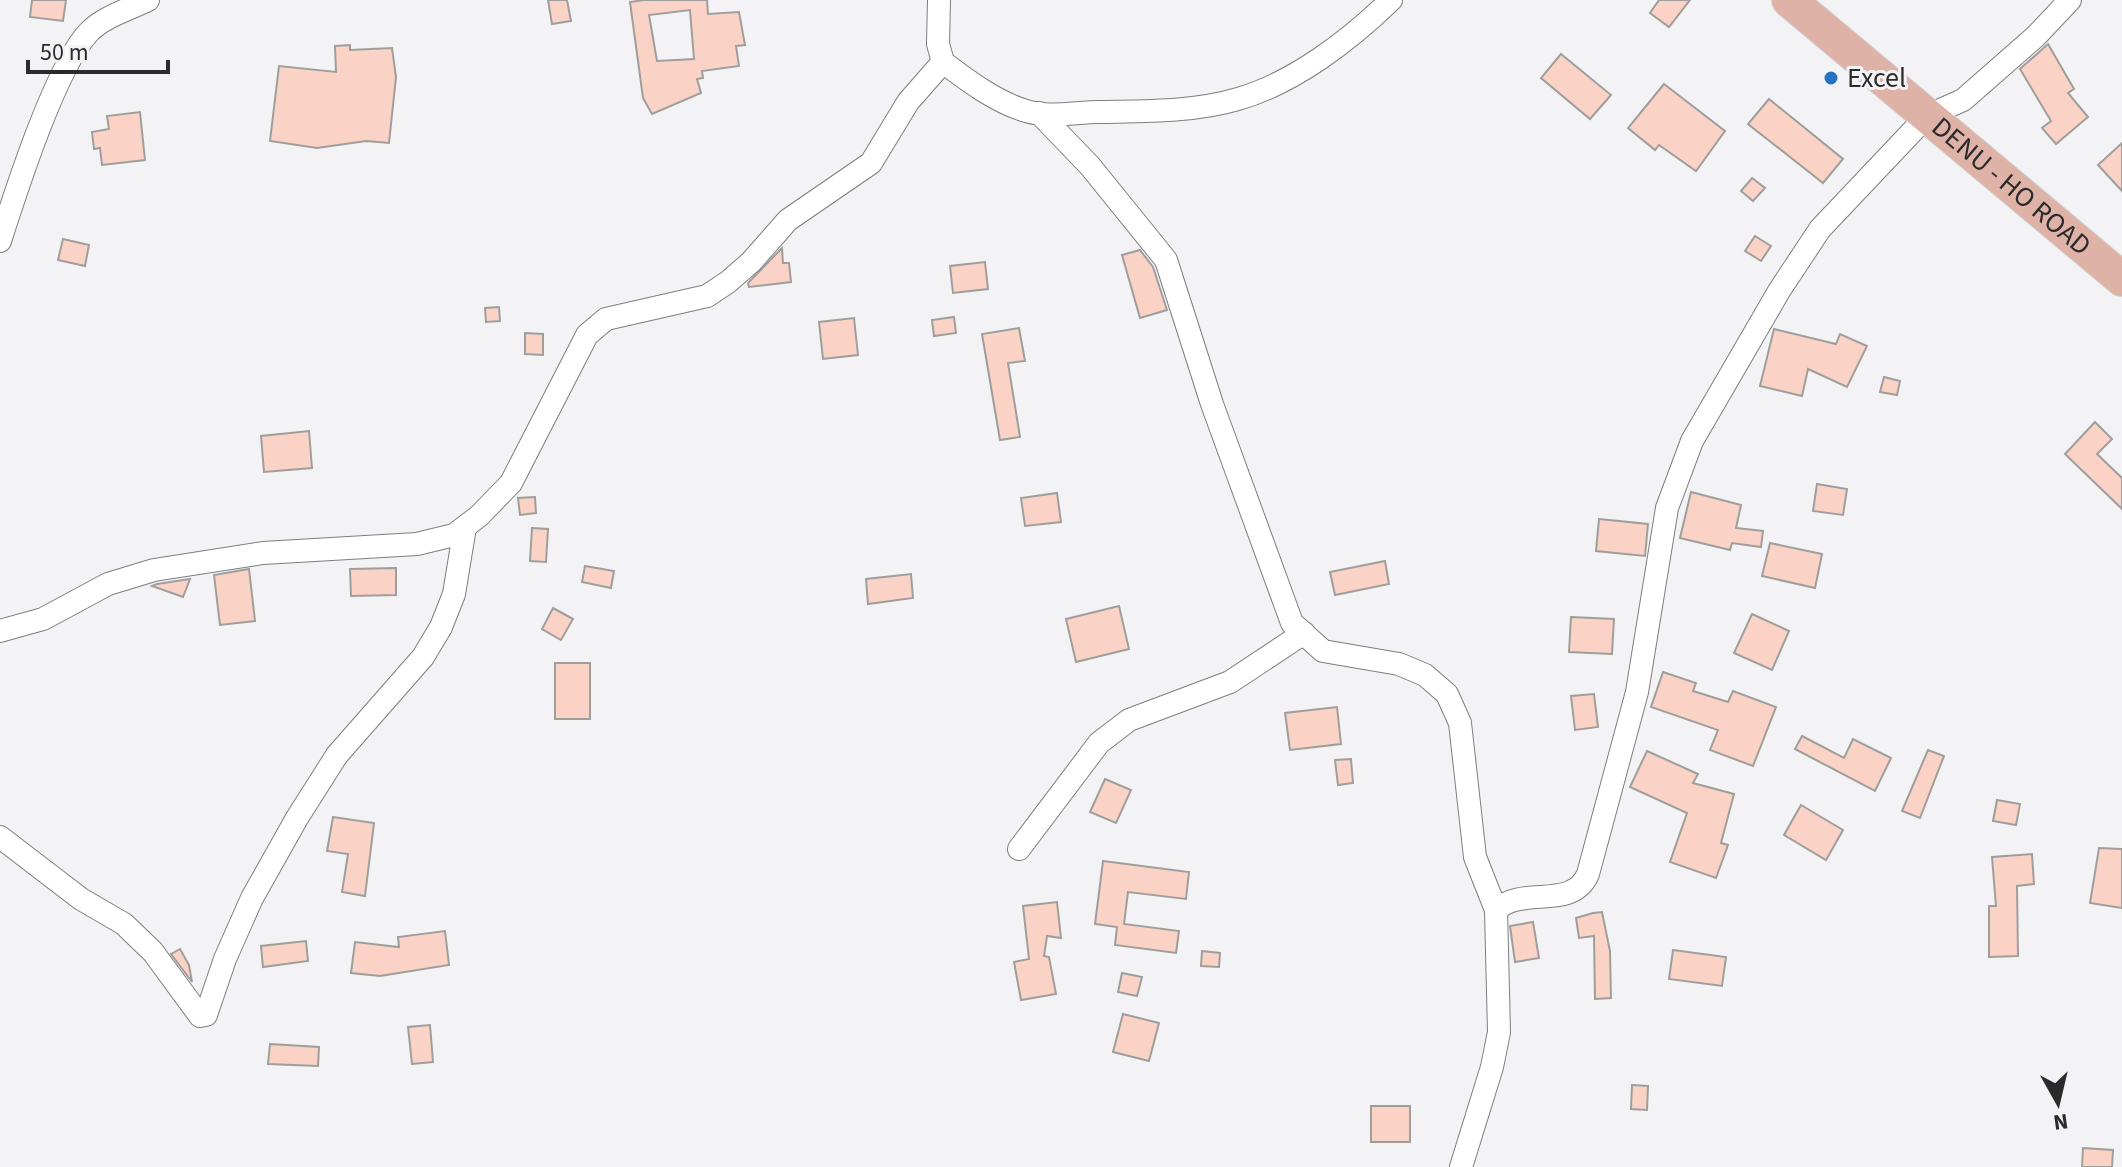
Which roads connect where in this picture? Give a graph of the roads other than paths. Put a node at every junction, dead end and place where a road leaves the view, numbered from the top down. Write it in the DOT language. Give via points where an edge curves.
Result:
graph roads {
  1 [pos="148,0"];
  2 [pos="939,0"];
  3 [pos="1391,0"];
  4 [pos="1789,0"];
  5 [pos="2070,0"];
  6 [pos="943,62"];
  7 [pos="1039,113"];
  8 [pos="1927,116"];
  9 [pos="0,241"];
  10 [pos="2122,279"];
  11 [pos="465,527"];
  12 [pos="0,631"];
  13 [pos="1304,633"];
  14 [pos="0,837"];
  15 [pos="1019,849"];
  16 [pos="1496,910"];
  17 [pos="1461,1167"];
  1 -- 9 [label="street" via="91,29 73,52"];
  2 -- 6 [label="street"];
  3 -- 7 [label="street" via="1305,66 1237,99 1149,112"];
  4 -- 8 [label="main road, DENU - HO ROAD"];
  5 -- 8 [label="street" via="1963,100"];
  6 -- 7 [label="street" via="998,98"];
  6 -- 11 [label="street" via="908,102 871,163 788,220 728,282 707,296 606,319 587,335 511,483"];
  7 -- 13 [label="street" via="1166,260 1281,594 1292,623"];
  8 -- 10 [label="main road, DENU - HO ROAD"];
  8 -- 16 [label="street" via="1820,229 1692,441 1667,508 1637,692 1582,887 1516,899"];
  11 -- 12 [label="street" via="417,544 263,553 154,570 108,584 43,619"];
  11 -- 14 [label="street" via="454,594 441,627 423,657 337,755 297,818 252,898 206,1015 200,1016 153,952 124,924 81,899"];
  13 -- 15 [label="street" via="1230,682 1129,720 1099,743"];
  13 -- 16 [label="street" via="1323,651 1399,664 1425,675 1447,694 1460,723 1475,857"];
  16 -- 17 [label="street" via="1499,1032"];
}
